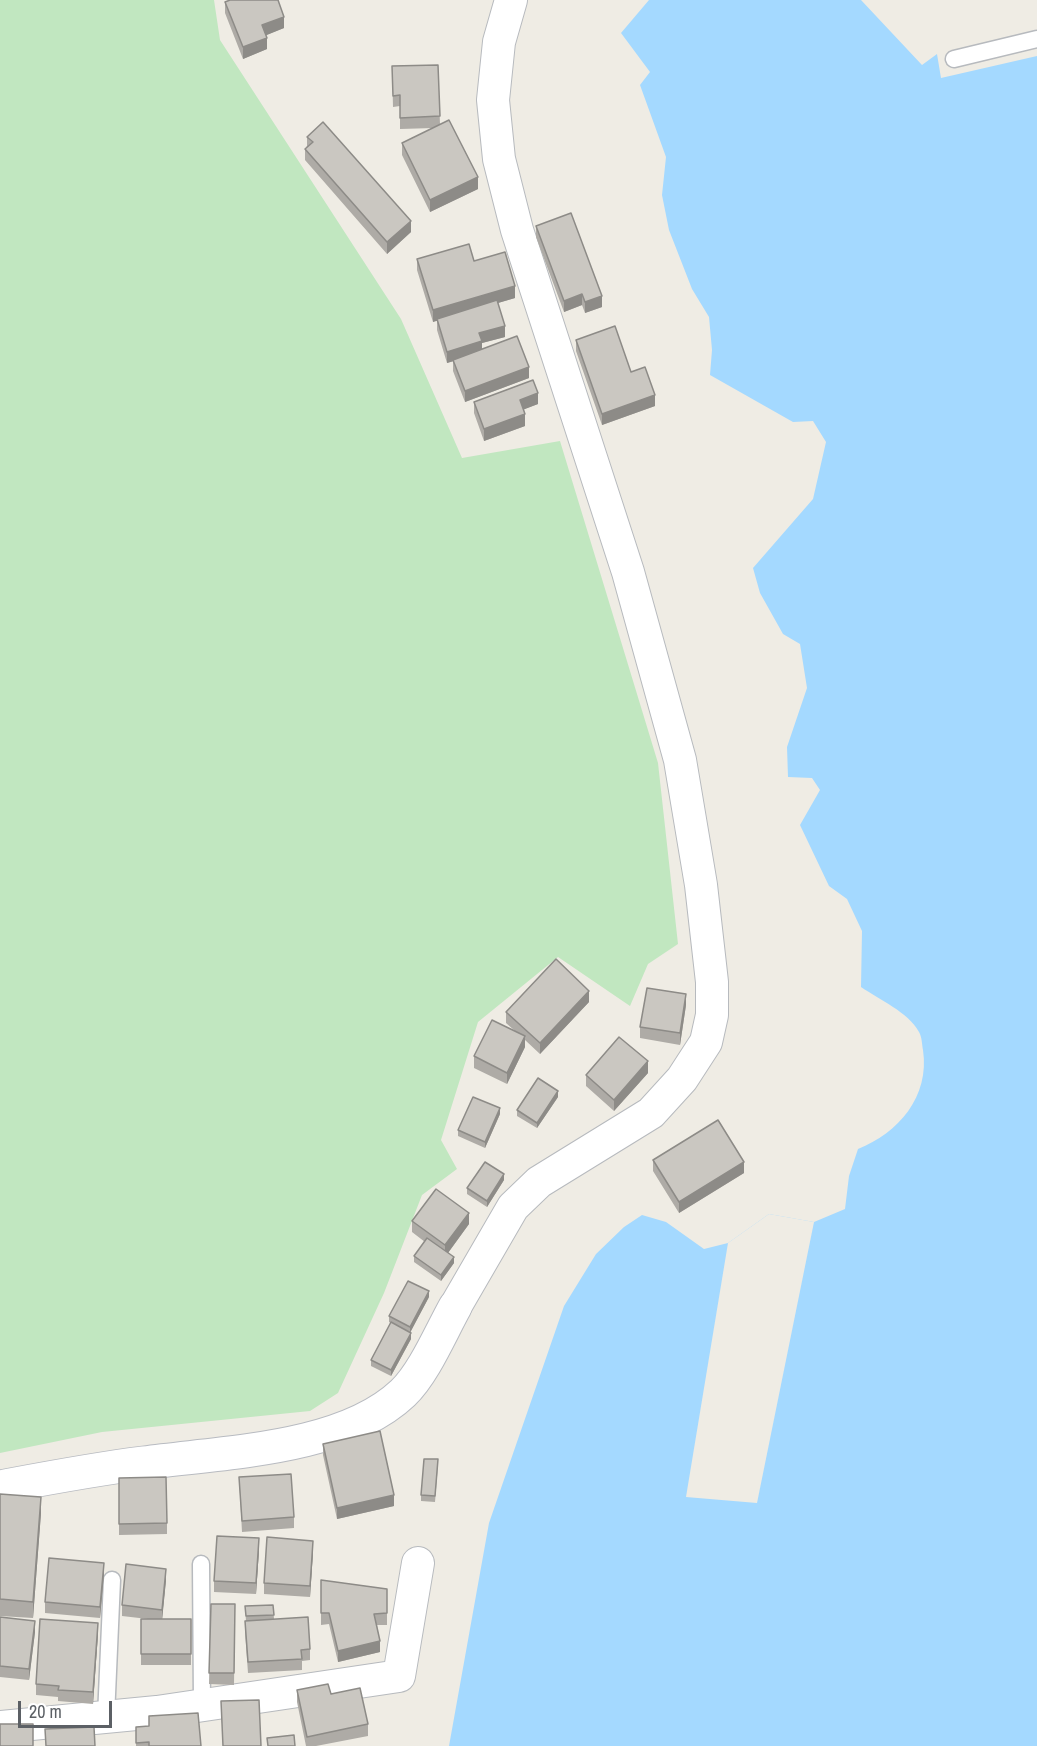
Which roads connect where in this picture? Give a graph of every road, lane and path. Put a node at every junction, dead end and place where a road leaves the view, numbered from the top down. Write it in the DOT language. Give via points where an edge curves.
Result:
graph roads {
  1 [pos="511,0"];
  2 [pos="1037,39"];
  3 [pos="954,58"];
  4 [pos="455,1307"];
  5 [pos="0,1487"];
  6 [pos="418,1563"];
  7 [pos="201,1564"];
  8 [pos="112,1580"];
  9 [pos="202,1705"];
  10 [pos="106,1717"];
  11 [pos="0,1727"];
  1 -- 4 [label="street" via="499,42 493,100 499,159 517,230 628,572 680,760 701,885 712,1015 706,1042 682,1079 651,1113 539,1182 513,1207"];
  2 -- 3 [label="lane"];
  4 -- 5 [label="street" via="405,1391 379,1413 344,1430 271,1446 80,1471"];
  6 -- 9 [label="street" via="399,1676"];
  7 -- 9 [label="lane"];
  8 -- 10 [label="lane"];
  9 -- 10 [label="street"];
  10 -- 11 [label="street"];
}
